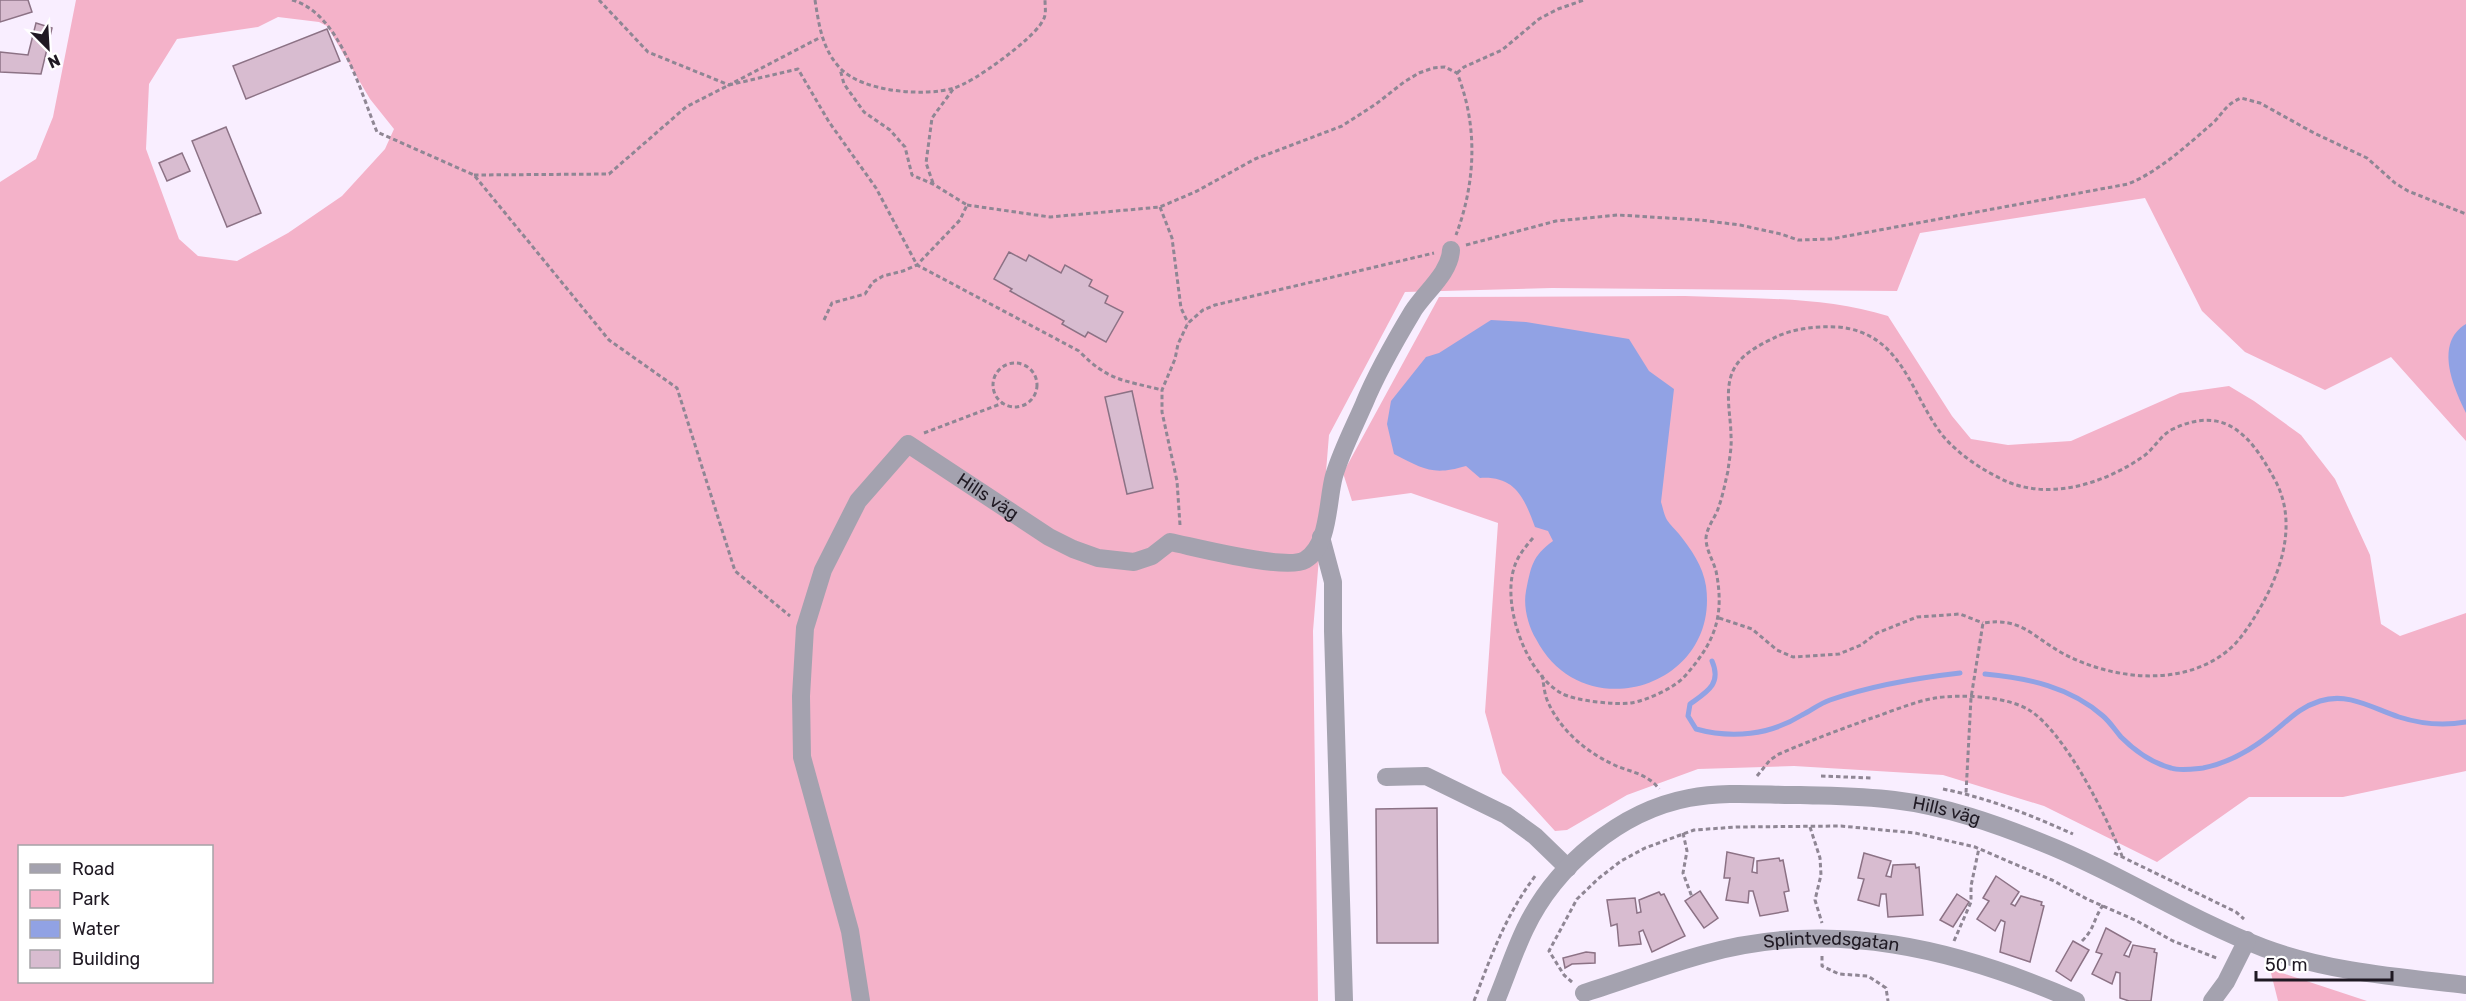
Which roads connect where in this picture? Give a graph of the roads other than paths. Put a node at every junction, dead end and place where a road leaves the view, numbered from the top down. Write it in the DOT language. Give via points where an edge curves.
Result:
graph roads {
  1 [pos="1451,250"];
  2 [pos="1321,537"];
  3 [pos="1386,777"];
  4 [pos="1568,868"];
  5 [pos="2247,940"];
  6 [pos="2466,985"];
  7 [pos="1584,993"];
  8 [pos="861,1001"];
  9 [pos="1344,1001"];
  10 [pos="1496,1001"];
  11 [pos="2076,1001"];
  12 [pos="2212,1001"];
  1 -- 2 [label="street" via="1450,261 1414,309 1374,378 1334,475"];
  2 -- 8 [label="street, Hills väg" via="1312,555 1300,563 1287,564 1170,542 1152,556 1117,562 1049,537 908,444 858,501 823,570 805,628 802,757 850,931"];
  2 -- 9 [label="street" via="1333,582"];
  3 -- 4 [label="street" via="1426,777 1506,815"];
  4 -- 5 [label="street, Hills väg" via="1620,824 1691,798 1742,794 1896,800 1976,818 2046,844"];
  4 -- 10 [label="street, Hills väg" via="1526,927"];
  5 -- 6 [label="street, Hills väg" via="2280,953 2362,974"];
  5 -- 12 [label="street"];
  7 -- 11 [label="street, Splintvedsgatan" via="1705,953 1803,939 1901,944 1950,954"];
}
